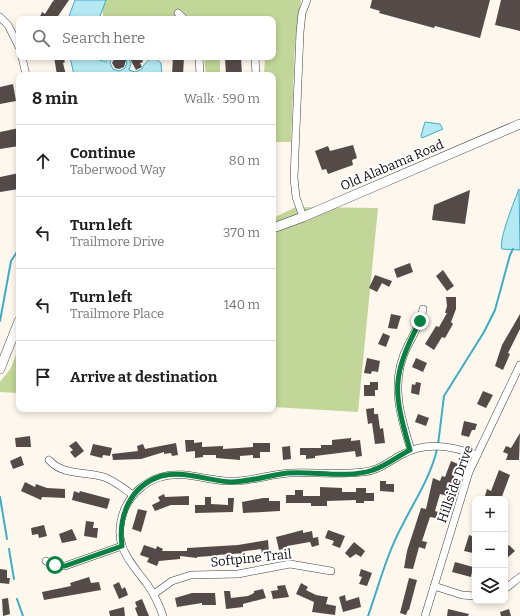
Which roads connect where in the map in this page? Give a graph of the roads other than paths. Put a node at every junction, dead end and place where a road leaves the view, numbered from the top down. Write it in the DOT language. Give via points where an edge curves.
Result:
graph roads {
  1 [pos="307,0"];
  2 [pos="178,13"];
  3 [pos="181,16"];
  4 [pos="0,17"];
  5 [pos="16,41"];
  6 [pos="23,60"];
  7 [pos="199,60"];
  8 [pos="255,60"];
  9 [pos="25,72"];
  10 [pos="200,72"];
  11 [pos="256,72"];
  12 [pos="520,124"];
  13 [pos="303,217"];
  14 [pos="276,227"];
  15 [pos="423,309"];
  16 [pos="16,329"];
  17 [pos="520,365"];
  18 [pos="0,369"];
  19 [pos="410,450"];
  20 [pos="477,455"];
  21 [pos="49,460"];
  22 [pos="133,495"];
  23 [pos="122,546"];
  24 [pos="46,561"];
  25 [pos="331,571"];
  26 [pos="520,577"];
  27 [pos="434,586"];
  28 [pos="508,587"];
  29 [pos="154,594"];
  30 [pos="472,596"];
  31 [pos="163,616"];
  32 [pos="425,616"];
  1 -- 13 [label="street" via="302,13 300,32 294,178 296,197"];
  2 -- 3 [label="street"];
  4 -- 5 [label="street" via="8,25"];
  6 -- 9 [label="street"];
  7 -- 10 [label="street"];
  8 -- 11 [label="street"];
  12 -- 13 [label="street, Old Alabama Road"];
  13 -- 14 [label="street, Old Alabama Road"];
  15 -- 19 [label="street" via="403,356 398,382 399,410"];
  16 -- 18 [label="street"];
  17 -- 20 [label="street, Hillside Drive"];
  19 -- 20 [label="street" via="440,445"];
  19 -- 22 [label="street" via="380,467 364,472 289,473 231,482 172,474 150,481"];
  20 -- 27 [label="street, Hillside Drive" via="460,496"];
  21 -- 22 [label="street" via="62,471 106,478"];
  22 -- 23 [label="street" via="121,520"];
  23 -- 24 [label="street" via="65,566"];
  23 -- 29 [label="street" via="130,563"];
  25 -- 29 [label="street, Softpine Trail" via="290,564 238,574 191,575 172,581"];
  26 -- 28 [label="street"];
  27 -- 30 [label="street"];
  27 -- 32 [label="street, Hillside Drive"];
  29 -- 31 [label="street"];
}
